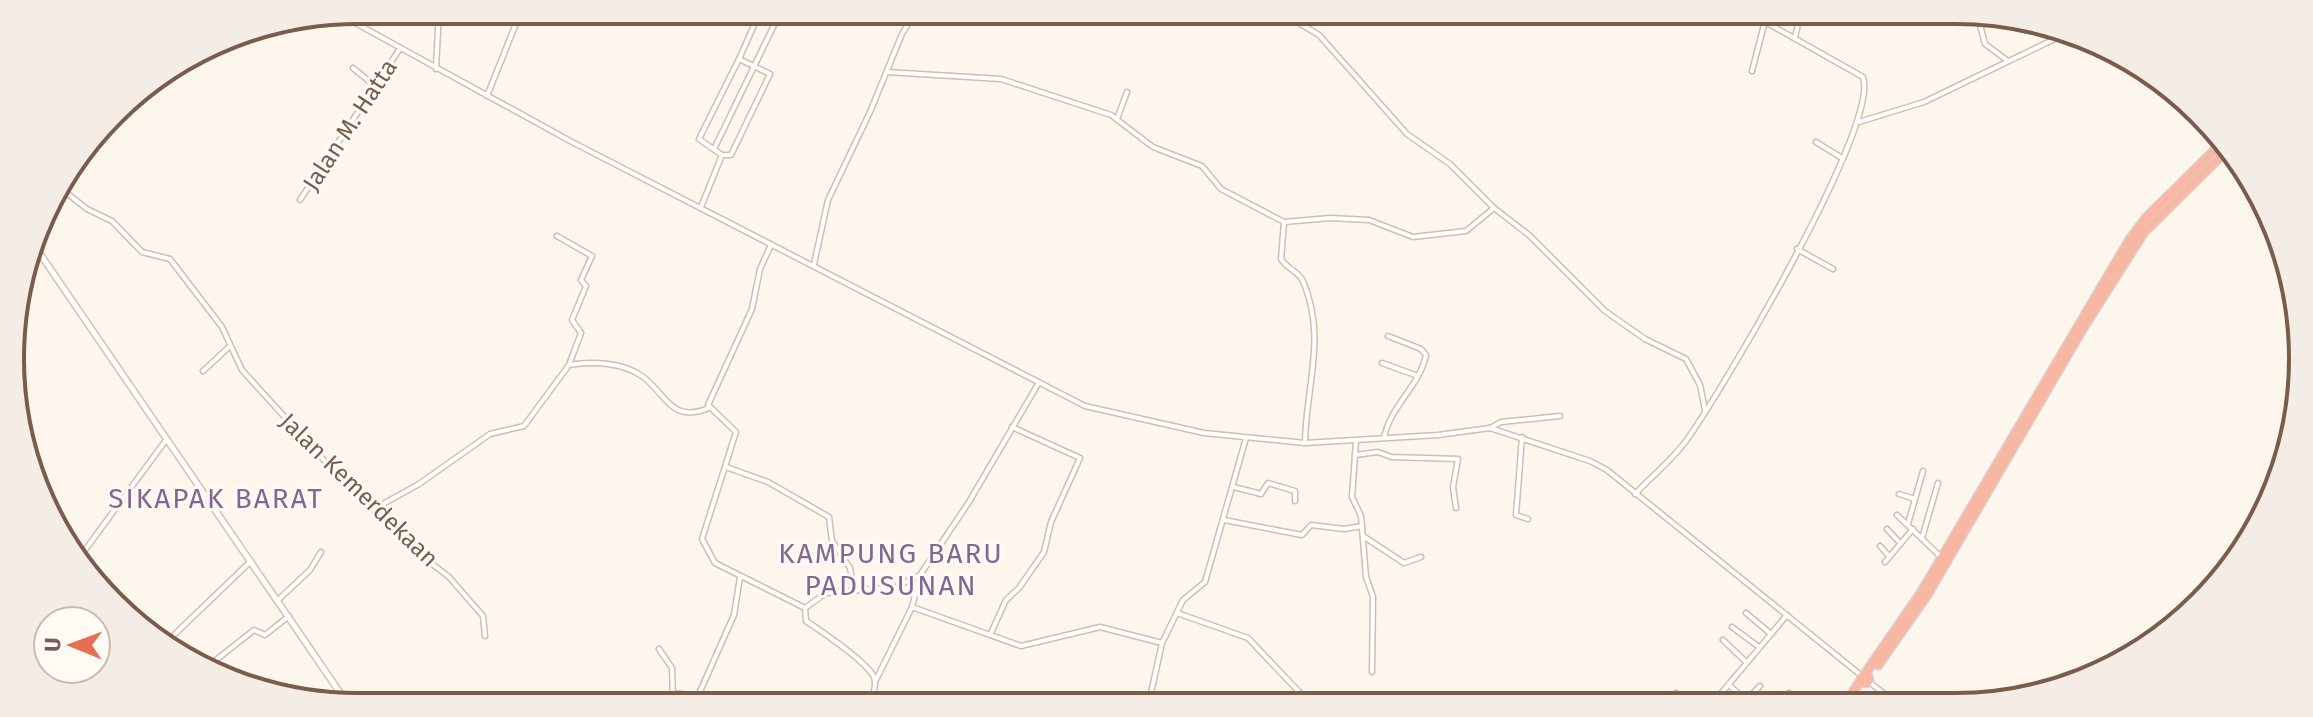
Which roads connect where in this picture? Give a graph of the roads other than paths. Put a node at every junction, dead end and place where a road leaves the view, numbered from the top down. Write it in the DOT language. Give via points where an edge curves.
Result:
graph roads {
  1 [pos="356,24"];
  2 [pos="438,24"];
  3 [pos="516,24"];
  4 [pos="755,24"];
  5 [pos="775,24"];
  6 [pos="909,24"];
  7 [pos="1301,24"];
  8 [pos="1764,24"];
  9 [pos="1771,24"];
  10 [pos="1798,24"];
  11 [pos="1980,25"];
  12 [pos="1795,37"];
  13 [pos="2054,39"];
  14 [pos="399,50"];
  15 [pos="739,59"];
  16 [pos="2008,61"];
  17 [pos="754,66"];
  18 [pos="353,68"];
  19 [pos="436,69"];
  20 [pos="1752,71"];
  21 [pos="887,72"];
  22 [pos="375,86"];
  23 [pos="1127,92"];
  24 [pos="487,96"];
  25 [pos="1117,119"];
  26 [pos="1859,122"];
  27 [pos="1816,142"];
  28 [pos="714,149"];
  29 [pos="2215,149"];
  30 [pos="722,155"];
  31 [pos="2221,156"];
  32 [pos="1842,158"];
  33 [pos="68,194"];
  34 [pos="300,200"];
  35 [pos="701,207"];
  36 [pos="1494,208"];
  37 [pos="1284,222"];
  38 [pos="557,236"];
  39 [pos="771,244"];
  40 [pos="1797,249"];
  41 [pos="41,255"];
  42 [pos="813,265"];
  43 [pos="1833,269"];
  44 [pos="1388,336"];
  45 [pos="230,346"];
  46 [pos="1382,363"];
  47 [pos="569,365"];
  48 [pos="203,371"];
  49 [pos="1418,376"];
  50 [pos="1038,384"];
  51 [pos="2039,396"];
  52 [pos="709,408"];
  53 [pos="1705,413"];
  54 [pos="1560,416"];
  55 [pos="1012,427"];
  56 [pos="1490,428"];
  57 [pos="1522,437"];
  58 [pos="1246,438"];
  59 [pos="1384,438"];
  60 [pos="168,439"];
  61 [pos="1356,441"];
  62 [pos="1305,443"];
  63 [pos="1355,455"];
  64 [pos="726,467"];
  65 [pos="1923,471"];
  66 [pos="1938,483"];
  67 [pos="1234,487"];
  68 [pos="1635,494"];
  69 [pos="1899,494"];
  70 [pos="1915,499"];
  71 [pos="1295,501"];
  72 [pos="1456,508"];
  73 [pos="374,509"];
  74 [pos="1897,515"];
  75 [pos="1528,519"];
  76 [pos="1224,520"];
  77 [pos="1362,526"];
  78 [pos="1910,526"];
  79 [pos="1887,529"];
  80 [pos="1363,536"];
  81 [pos="1922,538"];
  82 [pos="1900,543"];
  83 [pos="1880,546"];
  84 [pos="85,551"];
  85 [pos="321,552"];
  86 [pos="1889,556"];
  87 [pos="1421,557"];
  88 [pos="1941,557"];
  89 [pos="251,560"];
  90 [pos="1885,562"];
  91 [pos="920,575"];
  92 [pos="1935,575"];
  93 [pos="740,576"];
  94 [pos="854,591"];
  95 [pos="278,600"];
  96 [pos="912,607"];
  97 [pos="805,608"];
  98 [pos="1177,613"];
  99 [pos="1746,613"];
  100 [pos="1787,615"];
  101 [pos="289,616"];
  102 [pos="1732,627"];
  103 [pos="991,633"];
  104 [pos="175,634"];
  105 [pos="1771,634"];
  106 [pos="485,636"];
  107 [pos="1723,640"];
  108 [pos="1162,643"];
  109 [pos="1759,648"];
  110 [pos="659,649"];
  111 [pos="216,661"];
  112 [pos="1746,662"];
  113 [pos="1372,672"];
  114 [pos="1865,679"];
  115 [pos="875,680"];
  116 [pos="1729,685"];
  117 [pos="1760,686"];
  118 [pos="340,692"];
  119 [pos="673,693"];
  120 [pos="700,693"];
  121 [pos="873,693"];
  122 [pos="1151,693"];
  123 [pos="1300,693"];
  124 [pos="1722,693"];
  125 [pos="1737,693"];
  126 [pos="1754,693"];
  127 [pos="1854,693"];
  128 [pos="1857,693"];
  129 [pos="1883,693"];
  1 -- 14 [label="street"];
  2 -- 19 [label="street"];
  3 -- 24 [label="street"];
  4 -- 15 [label="street"];
  5 -- 17 [label="street"];
  6 -- 21 [label="street"];
  7 -- 36 [label="street" via="1319,35 1407,134 1450,164"];
  8 -- 20 [label="street"];
  9 -- 12 [label="street"];
  10 -- 12 [label="street"];
  11 -- 16 [label="street" via="1985,44"];
  12 -- 26 [label="street" via="1863,77"];
  13 -- 16 [label="street"];
  14 -- 19 [label="street"];
  14 -- 22 [label="street, Jalan M. Hatta"];
  15 -- 17 [label="street"];
  15 -- 28 [label="street" via="699,139"];
  16 -- 26 [label="street" via="1910,108"];
  17 -- 28 [label="street"];
  17 -- 30 [label="street" via="770,74 731,155"];
  18 -- 22 [label="street"];
  19 -- 24 [label="street"];
  21 -- 25 [label="street" via="1001,79"];
  21 -- 42 [label="street" via="828,200"];
  22 -- 34 [label="street, Jalan M. Hatta"];
  23 -- 25 [label="street"];
  24 -- 35 [label="street"];
  25 -- 37 [label="street" via="1153,147 1202,166 1221,189"];
  26 -- 32 [label="street"];
  27 -- 32 [label="street"];
  28 -- 30 [label="street"];
  29 -- 51 [label="highway" via="2130,239"];
  30 -- 35 [label="street"];
  31 -- 51 [label="highway" via="2150,225"];
  32 -- 40 [label="street"];
  33 -- 45 [label="street, Jalan Kemerdekaan" via="112,221 142,252 170,259 222,327"];
  35 -- 39 [label="street"];
  36 -- 37 [label="street" via="1466,231 1413,237 1369,220"];
  36 -- 53 [label="street" via="1616,321 1686,359 1700,385"];
  37 -- 62 [label="street" via="1281,259 1303,280 1317,337"];
  38 -- 47 [label="street" via="592,256 581,280 584,296 572,320 581,333"];
  39 -- 42 [label="street"];
  39 -- 52 [label="street" via="752,309"];
  40 -- 43 [label="street"];
  40 -- 53 [label="street"];
  41 -- 60 [label="street"];
  42 -- 50 [label="street"];
  44 -- 49 [label="street" via="1425,352"];
  45 -- 48 [label="street"];
  45 -- 73 [label="street, Jalan Kemerdekaan" via="262,393"];
  46 -- 49 [label="street"];
  47 -- 52 [label="street" via="595,361 638,374 671,407"];
  47 -- 73 [label="street" via="524,426 490,434"];
  49 -- 59 [label="street" via="1392,414"];
  50 -- 55 [label="street"];
  50 -- 58 [label="street" via="1107,412"];
  51 -- 88 [label="highway"];
  51 -- 92 [label="highway"];
  52 -- 64 [label="street" via="736,430"];
  53 -- 68 [label="street"];
  54 -- 56 [label="street" via="1501,422"];
  55 -- 91 [label="street"];
  55 -- 103 [label="street" via="1080,458 1051,522 1044,552 1006,600"];
  56 -- 57 [label="street"];
  56 -- 59 [label="street"];
  57 -- 68 [label="street" via="1590,461"];
  57 -- 75 [label="street" via="1516,515"];
  58 -- 62 [label="street"];
  58 -- 67 [label="street"];
  59 -- 61 [label="street"];
  60 -- 84 [label="street"];
  60 -- 89 [label="street"];
  61 -- 62 [label="street"];
  61 -- 63 [label="street"];
  63 -- 72 [label="street" via="1458,459"];
  63 -- 77 [label="street" via="1353,499"];
  64 -- 93 [label="street" via="702,539 712,561"];
  64 -- 94 [label="street" via="768,482 829,517 832,541 850,568"];
  65 -- 70 [label="street"];
  66 -- 81 [label="street"];
  67 -- 71 [label="street" via="1261,494 1268,483 1295,491"];
  67 -- 76 [label="street"];
  68 -- 100 [label="street"];
  69 -- 70 [label="street"];
  70 -- 78 [label="street"];
  73 -- 106 [label="street, Jalan Kemerdekaan" via="462,591 483,616"];
  74 -- 78 [label="street"];
  76 -- 77 [label="street" via="1302,535 1311,525"];
  76 -- 98 [label="street" via="1205,582 1183,600"];
  77 -- 80 [label="street"];
  78 -- 81 [label="street"];
  78 -- 82 [label="street"];
  79 -- 82 [label="street"];
  80 -- 87 [label="street" via="1404,563"];
  80 -- 113 [label="street" via="1373,597"];
  81 -- 88 [label="street"];
  82 -- 86 [label="street"];
  83 -- 86 [label="street"];
  85 -- 95 [label="street"];
  86 -- 90 [label="street"];
  88 -- 92 [label="highway"];
  89 -- 95 [label="street"];
  89 -- 104 [label="street"];
  91 -- 94 [label="street" via="896,587"];
  91 -- 96 [label="street"];
  92 -- 114 [label="highway"];
  93 -- 97 [label="street"];
  93 -- 120 [label="street" via="734,615"];
  94 -- 97 [label="street" via="821,594"];
  95 -- 101 [label="street"];
  96 -- 103 [label="street"];
  96 -- 115 [label="street"];
  97 -- 115 [label="street" via="806,621 832,637"];
  98 -- 108 [label="street"];
  98 -- 123 [label="street" via="1248,638"];
  99 -- 105 [label="street"];
  100 -- 105 [label="street"];
  100 -- 114 [label="street"];
  101 -- 111 [label="street" via="265,635 254,630"];
  101 -- 118 [label="street"];
  102 -- 109 [label="street"];
  103 -- 108 [label="street" via="1021,646 1108,627"];
  105 -- 109 [label="street"];
  107 -- 112 [label="street"];
  108 -- 122 [label="street"];
  109 -- 112 [label="street"];
  110 -- 119 [label="street" via="672,668"];
  112 -- 116 [label="street"];
  114 -- 127 [label="highway"];
  114 -- 128 [label="highway"];
  114 -- 129 [label="street"];
  115 -- 121 [label="street"];
  116 -- 124 [label="street"];
  116 -- 125 [label="street"];
  117 -- 126 [label="street"];
}
